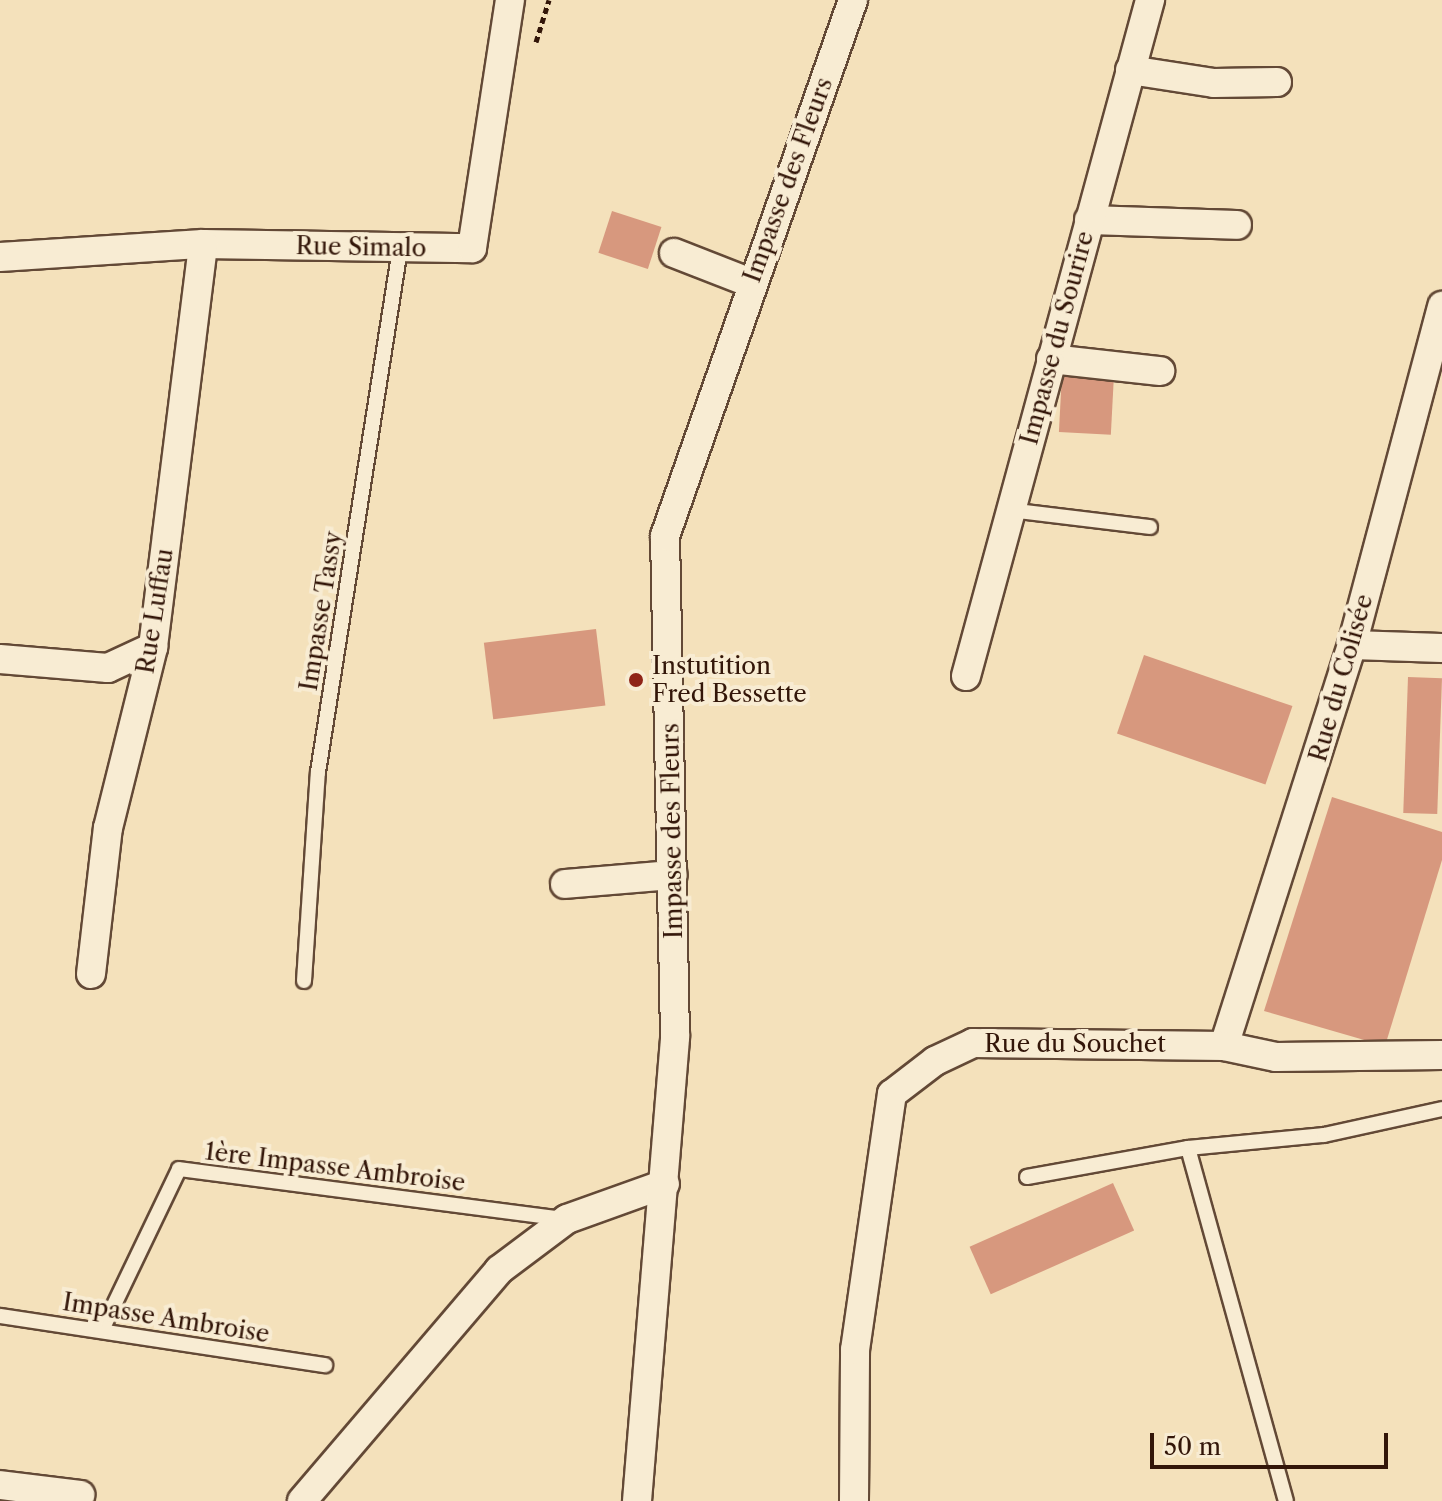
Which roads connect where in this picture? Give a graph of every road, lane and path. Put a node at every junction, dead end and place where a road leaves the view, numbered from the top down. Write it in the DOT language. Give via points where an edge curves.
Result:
graph roads {
  1 [pos="510,0"];
  2 [pos="853,0"];
  3 [pos="1150,0"];
  4 [pos="1130,70"];
  5 [pos="1277,82"];
  6 [pos="1089,220"];
  7 [pos="1237,225"];
  8 [pos="203,244"];
  9 [pos="400,249"];
  10 [pos="674,253"];
  11 [pos="0,257"];
  12 [pos="751,283"];
  13 [pos="1442,306"];
  14 [pos="1051,359"];
  15 [pos="1160,371"];
  16 [pos="1009,510"];
  17 [pos="1150,527"];
  18 [pos="1352,645"];
  19 [pos="153,647"];
  20 [pos="1442,648"];
  21 [pos="0,659"];
  22 [pos="966,676"];
  23 [pos="673,875"];
  24 [pos="565,884"];
  25 [pos="91,974"];
  26 [pos="304,981"];
  27 [pos="1224,1046"];
  28 [pos="1442,1055"];
  29 [pos="1442,1109"];
  30 [pos="1188,1148"];
  31 [pos="1027,1177"];
  32 [pos="665,1184"];
  33 [pos="567,1219"];
  34 [pos="0,1316"];
  35 [pos="102,1330"];
  36 [pos="325,1365"];
  37 [pos="0,1485"];
  38 [pos="80,1495"];
  39 [pos="302,1501"];
  40 [pos="637,1501"];
  41 [pos="854,1501"];
  42 [pos="1286,1501"];
  1 -- 9 [label="street, Rue Simalo" via="472,248"];
  2 -- 12 [label="street, Impasse des Fleurs"];
  3 -- 4 [label="street, Impasse du Sourire"];
  4 -- 5 [label="street" via="1214,83"];
  4 -- 6 [label="street, Impasse du Sourire"];
  6 -- 7 [label="street"];
  6 -- 14 [label="street, Impasse du Sourire"];
  8 -- 9 [label="street, Rue Simalo"];
  8 -- 11 [label="street, Rue Simalo"];
  8 -- 19 [label="street, Rue Luffau"];
  9 -- 26 [label="lane, Impasse Tassy" via="318,772"];
  10 -- 12 [label="street"];
  12 -- 23 [label="street, Impasse des Fleurs" via="665,536"];
  13 -- 18 [label="street, Rue du Colisée"];
  14 -- 15 [label="street"];
  14 -- 16 [label="street, Impasse du Sourire"];
  16 -- 17 [label="lane"];
  16 -- 22 [label="street, Impasse du Sourire"];
  18 -- 20 [label="street"];
  18 -- 27 [label="street, Rue du Colisée"];
  19 -- 21 [label="street" via="108,668"];
  19 -- 25 [label="street, Rue Luffau" via="108,828"];
  23 -- 24 [label="street"];
  23 -- 32 [label="street, Impasse des Fleurs" via="675,1037"];
  27 -- 28 [label="street, Rue du Souchet" via="1276,1057"];
  27 -- 41 [label="street, Rue du Souchet" via="973,1043 892,1094 855,1350"];
  29 -- 30 [label="lane" via="1324,1135"];
  30 -- 31 [label="lane"];
  30 -- 42 [label="lane"];
  32 -- 33 [label="street"];
  32 -- 40 [label="street, Impasse des Fleurs"];
  33 -- 35 [label="lane, 1ère Impasse Ambroise" via="179,1169"];
  33 -- 39 [label="street" via="499,1270"];
  34 -- 35 [label="lane, Impasse Ambroise"];
  35 -- 36 [label="lane, Impasse Ambroise"];
  37 -- 38 [label="street"];
}
